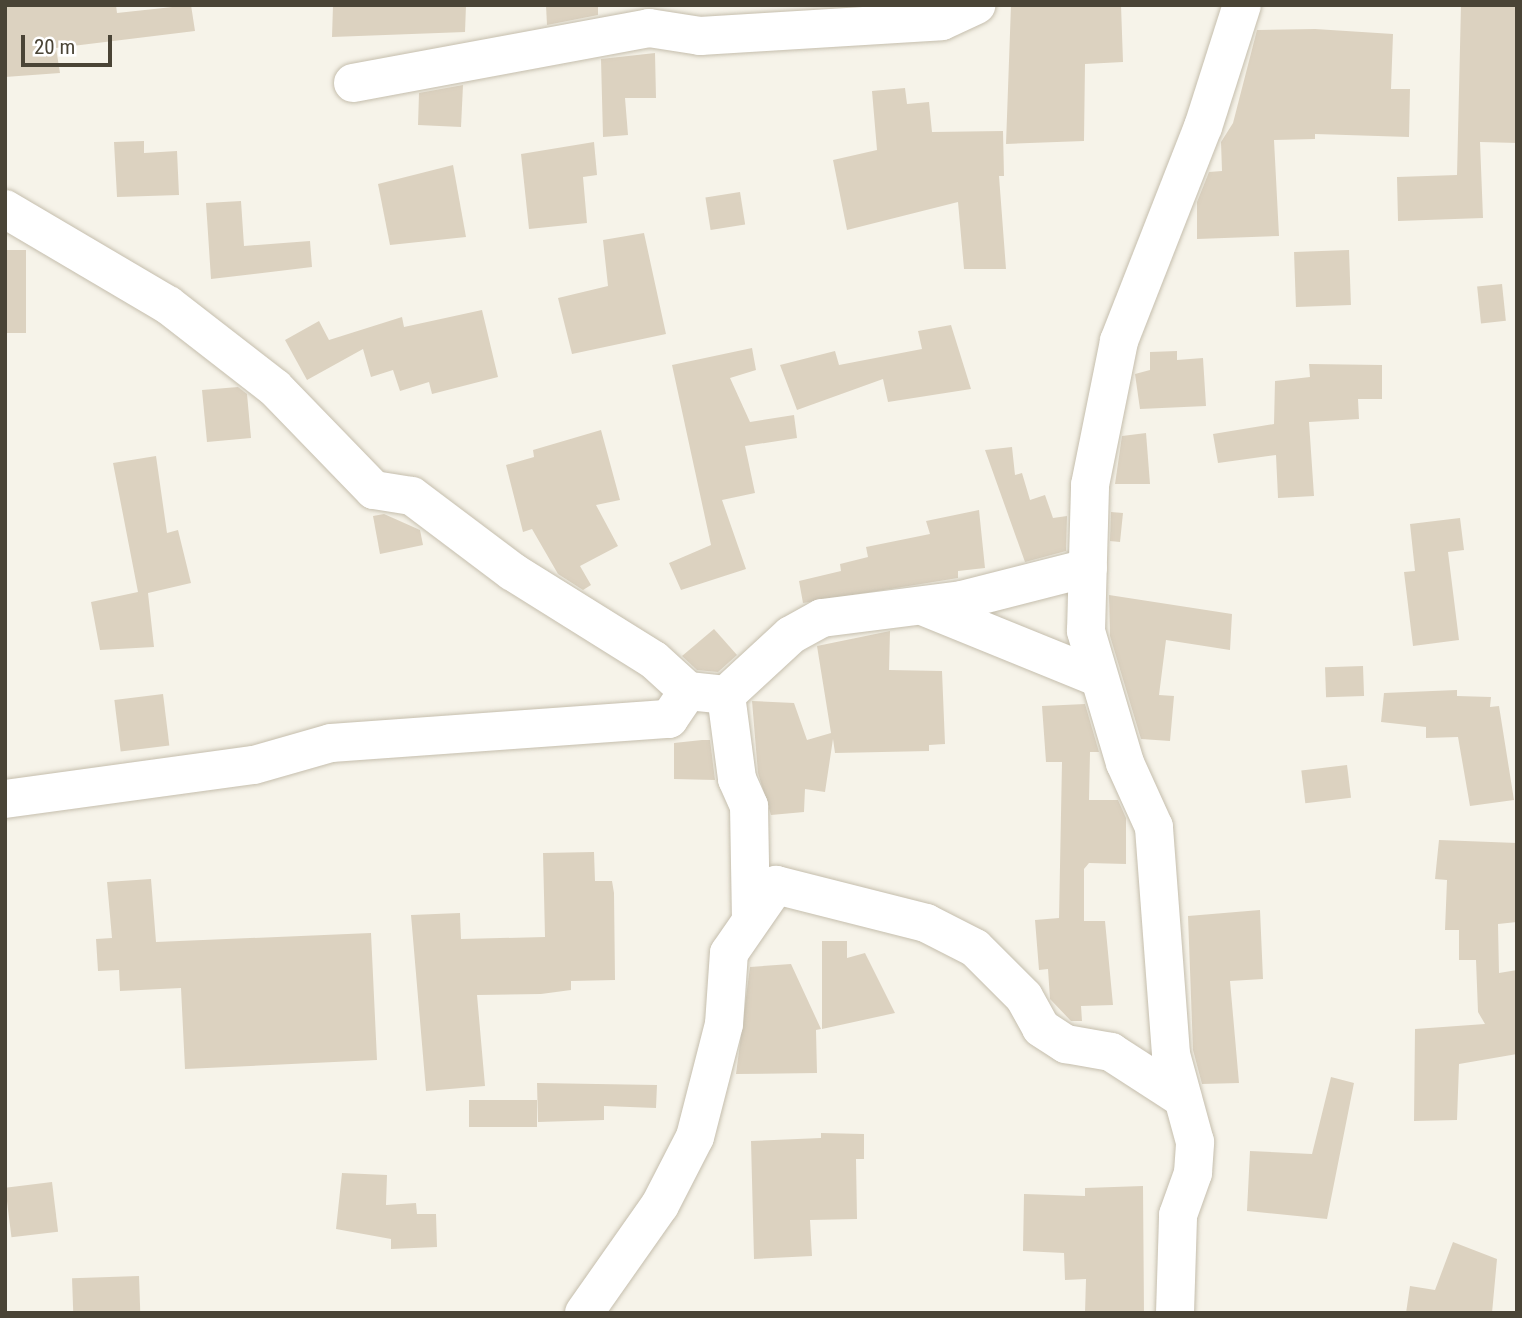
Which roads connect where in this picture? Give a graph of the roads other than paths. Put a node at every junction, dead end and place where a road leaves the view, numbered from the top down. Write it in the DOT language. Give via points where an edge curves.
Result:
graph roads {
  1 [pos="976,5"];
  2 [pos="1242,5"];
  3 [pos="353,83"];
  4 [pos="5,209"];
  5 [pos="1088,568"];
  6 [pos="922,606"];
  7 [pos="1098,678"];
  8 [pos="688,691"];
  9 [pos="726,695"];
  10 [pos="5,799"];
  11 [pos="749,806"];
  12 [pos="776,885"];
  13 [pos="751,917"];
  14 [pos="1182,1098"];
  15 [pos="584,1313"];
  16 [pos="1175,1313"];
  1 -- 3 [label="street" via="942,21 700,36 649,28"];
  2 -- 5 [label="street" via="1203,127 1119,341 1090,485"];
  4 -- 8 [label="street" via="169,305 275,388 374,490 412,496 513,572 654,660"];
  5 -- 6 [label="street"];
  5 -- 7 [label="street" via="1086,631"];
  6 -- 7 [label="street"];
  6 -- 9 [label="street" via="822,618 790,635"];
  7 -- 14 [label="street" via="1125,763 1154,827 1171,1054"];
  8 -- 9 [label="street"];
  8 -- 10 [label="street" via="669,719 331,743 254,765"];
  9 -- 11 [label="street" via="737,779"];
  11 -- 12 [label="street"];
  11 -- 13 [label="street"];
  12 -- 13 [label="street"];
  12 -- 14 [label="street" via="926,923 975,948 1024,997 1041,1028 1066,1044 1111,1052"];
  13 -- 15 [label="street" via="729,953 724,1024 695,1137 660,1205"];
  14 -- 16 [label="street" via="1195,1142 1193,1173 1178,1214"];
}
